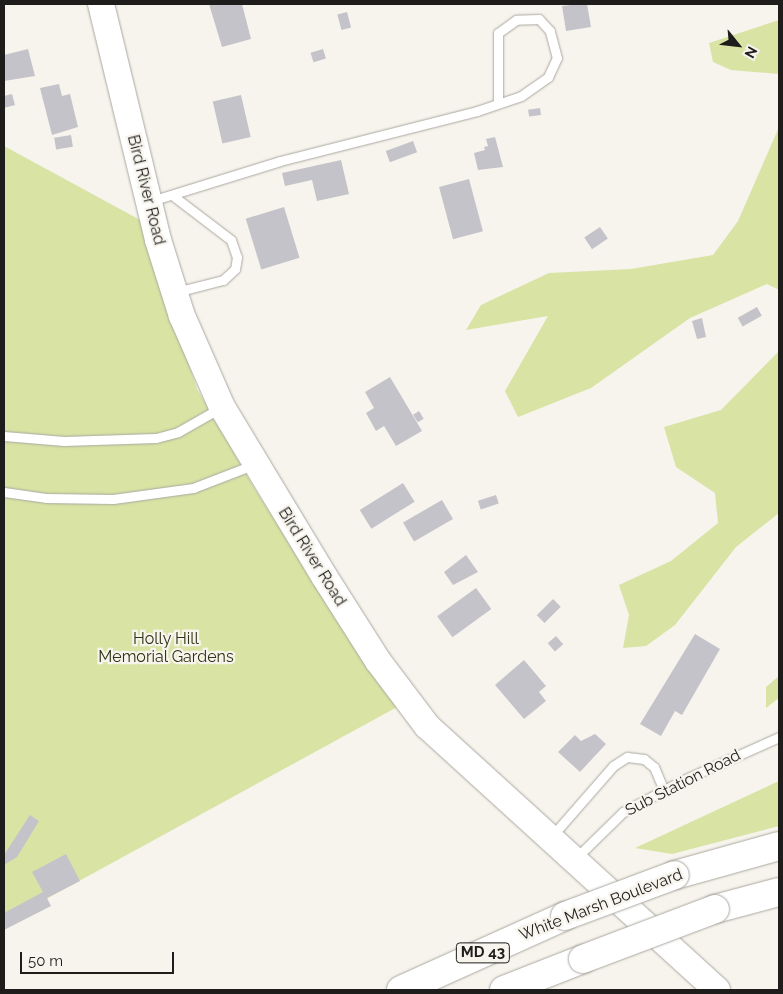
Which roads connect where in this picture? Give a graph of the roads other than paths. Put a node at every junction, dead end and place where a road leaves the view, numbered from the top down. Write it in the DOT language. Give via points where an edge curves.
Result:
graph roads {
  1 [pos="101,4"];
  2 [pos="498,102"];
  3 [pos="160,198"];
  4 [pos="174,293"];
  5 [pos="222,406"];
  6 [pos="4,436"];
  7 [pos="254,464"];
  8 [pos="4,492"];
  9 [pos="779,737"];
  10 [pos="664,790"];
  11 [pos="549,840"];
  12 [pos="779,846"];
  13 [pos="572,862"];
  14 [pos="779,892"];
  15 [pos="401,990"];
  16 [pos="504,990"];
  17 [pos="717,990"];
  1 -- 3 [label="street, Bird River Road"];
  2 -- 2 [label="lane" via="521,96 548,77 557,58 550,31 539,19 516,20 498,33"];
  2 -- 3 [label="lane" via="477,111 280,161"];
  3 -- 4 [label="street, Bird River Road"];
  3 -- 4 [label="lane" via="231,240 237,257 235,269 223,280"];
  4 -- 5 [label="street, Bird River Road" via="197,355"];
  5 -- 6 [label="lane" via="198,423 156,438 64,441"];
  5 -- 7 [label="street, Bird River Road"];
  7 -- 8 [label="lane" via="193,488 113,499 46,498"];
  7 -- 11 [label="street, Bird River Road" via="378,662 411,707 448,748"];
  9 -- 10 [label="lane, Sub Station Road"];
  10 -- 11 [label="lane" via="654,767 644,759 627,757 614,766"];
  10 -- 13 [label="lane, Sub Station Road" via="623,812"];
  11 -- 13 [label="street, Bird River Road"];
  12 -- 15 [label="main road, White Marsh Boulevard / MD 43, bridge" via="675,875 565,916"];
  13 -- 17 [label="street, Bird River Road"];
  14 -- 16 [label="main road, MD 43, bridge" via="715,909"];
}
